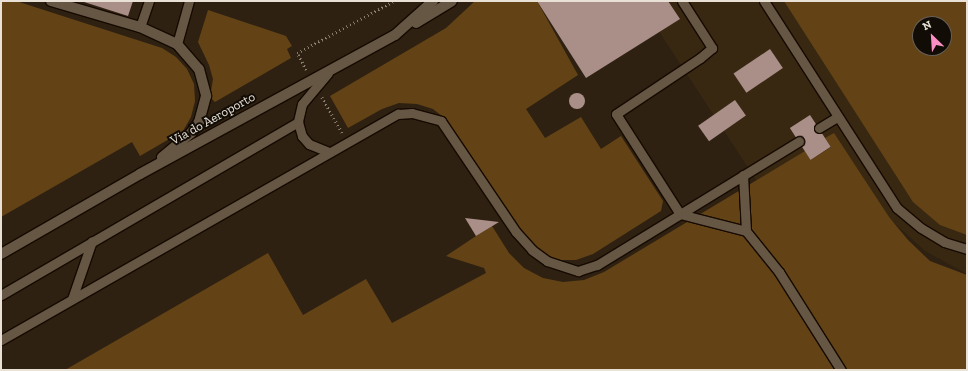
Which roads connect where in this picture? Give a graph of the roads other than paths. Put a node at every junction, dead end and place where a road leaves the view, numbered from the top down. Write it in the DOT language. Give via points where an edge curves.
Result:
graph roads {
  1 [pos="52,1"];
  2 [pos="149,1"];
  3 [pos="189,1"];
  4 [pos="433,1"];
  5 [pos="452,1"];
  6 [pos="682,1"];
  7 [pos="764,1"];
  8 [pos="140,27"];
  9 [pos="395,35"];
  10 [pos="177,44"];
  11 [pos="331,70"];
  12 [pos="837,117"];
  13 [pos="298,122"];
  14 [pos="819,128"];
  15 [pos="798,141"];
  16 [pos="329,152"];
  17 [pos="140,174"];
  18 [pos="743,175"];
  19 [pos="680,214"];
  20 [pos="746,231"];
  21 [pos="92,241"];
  22 [pos="967,249"];
  23 [pos="1,254"];
  24 [pos="1,294"];
  25 [pos="72,300"];
  26 [pos="1,340"];
  27 [pos="841,370"];
  1 -- 8 [label="street" via="94,10"];
  2 -- 8 [label="lane"];
  3 -- 10 [label="lane"];
  4 -- 9 [label="street, Via do Aeroporto"];
  5 -- 9 [label="street"];
  6 -- 19 [label="lane" via="712,48 616,114"];
  7 -- 12 [label="lane"];
  8 -- 10 [label="street"];
  9 -- 11 [label="street, Via do Aeroporto"];
  10 -- 17 [label="street" via="199,69 206,96 204,109 191,133"];
  11 -- 13 [label="lane" via="302,104"];
  11 -- 17 [label="street, Via do Aeroporto"];
  12 -- 14 [label="lane"];
  12 -- 22 [label="lane" via="897,208 938,238"];
  13 -- 16 [label="lane" via="302,136 309,144"];
  13 -- 21 [label="lane"];
  15 -- 18 [label="lane"];
  16 -- 19 [label="lane" via="398,114 412,113 441,121 516,232 532,250 547,261 578,271 597,265"];
  16 -- 25 [label="lane"];
  17 -- 23 [label="street, Via do Aeroporto"];
  18 -- 19 [label="lane"];
  18 -- 20 [label="lane"];
  19 -- 20 [label="lane"];
  20 -- 27 [label="lane" via="778,272"];
  21 -- 24 [label="lane"];
  21 -- 25 [label="lane"];
  25 -- 26 [label="lane"];
}
